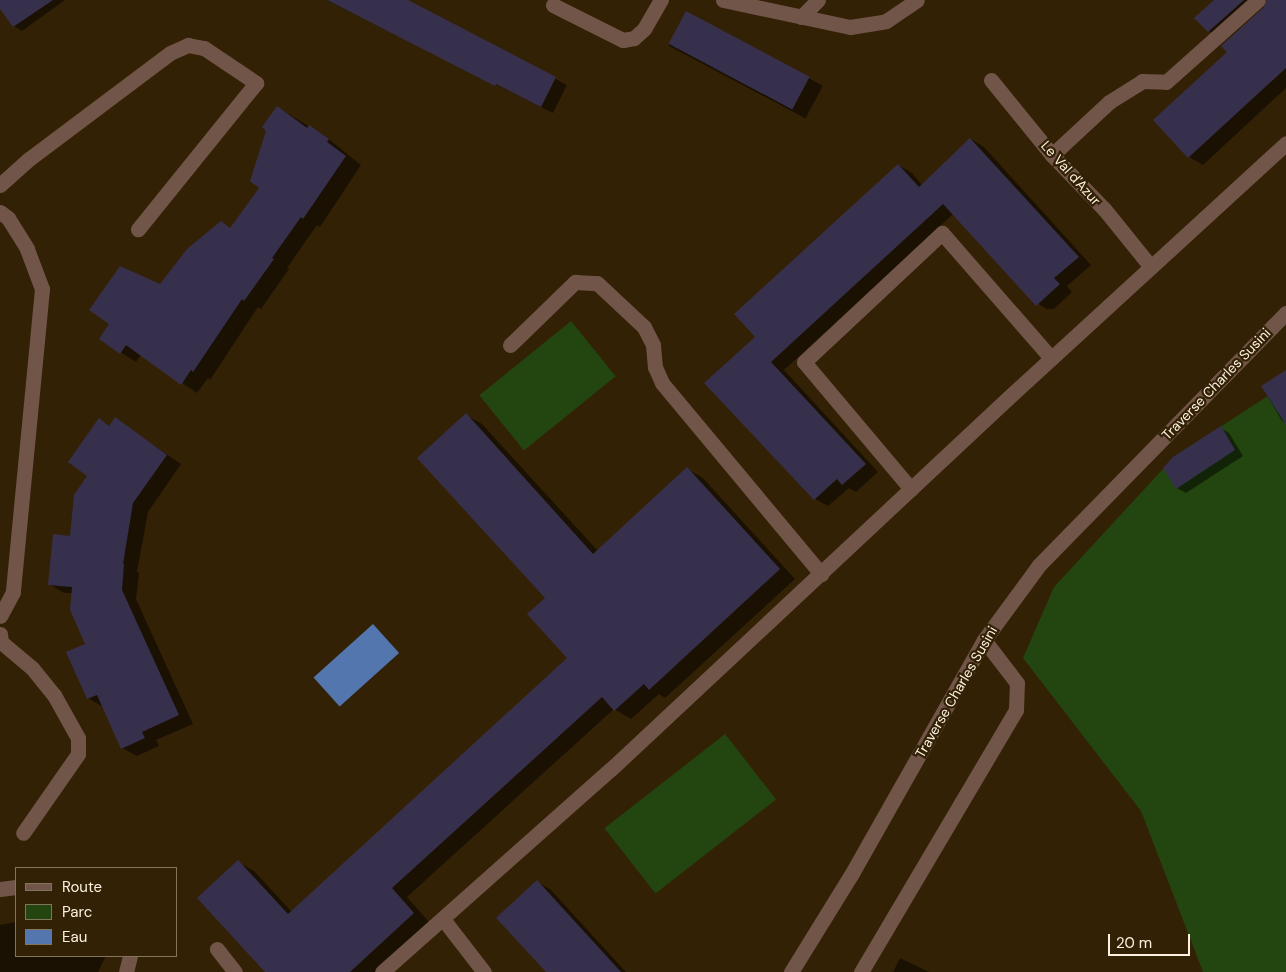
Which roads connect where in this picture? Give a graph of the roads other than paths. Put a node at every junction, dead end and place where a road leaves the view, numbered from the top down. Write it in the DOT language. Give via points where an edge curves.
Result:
graph roads {
  1 [pos="661,0"];
  2 [pos="723,0"];
  3 [pos="818,0"];
  4 [pos="917,0"];
  5 [pos="1258,0"];
  6 [pos="550,2"];
  7 [pos="801,17"];
  8 [pos="991,80"];
  9 [pos="1286,143"];
  10 [pos="1052,155"];
  11 [pos="0,185"];
  12 [pos="0,212"];
  13 [pos="138,229"];
  14 [pos="1151,267"];
  15 [pos="1286,313"];
  16 [pos="510,345"];
  17 [pos="1051,358"];
  18 [pos="911,489"];
  19 [pos="821,574"];
  20 [pos="0,616"];
  21 [pos="0,634"];
  22 [pos="984,640"];
  23 [pos="23,833"];
  24 [pos="15,887"];
  25 [pos="0,888"];
  26 [pos="443,919"];
  27 [pos="217,949"];
  28 [pos="130,957"];
  29 [pos="126,972"];
  30 [pos="235,972"];
  31 [pos="382,972"];
  32 [pos="484,972"];
  33 [pos="791,972"];
  34 [pos="861,972"];
  1 -- 6 [label="street" via="644,29 634,38 623,40"];
  2 -- 7 [label="street"];
  3 -- 7 [label="street"];
  4 -- 7 [label="street" via="886,21 850,27"];
  5 -- 10 [label="street" via="1166,82 1142,81 1109,102"];
  8 -- 10 [label="street, Le Val d'Azur"];
  9 -- 14 [label="street"];
  10 -- 14 [label="street, Le Val d'Azur" via="1105,210"];
  11 -- 13 [label="street" via="29,159 170,53 188,45 204,48 256,83"];
  12 -- 20 [label="street" via="8,218 27,249 42,289 13,592"];
  14 -- 17 [label="street"];
  15 -- 22 [label="street, Traverse Charles Susini" via="1039,565"];
  16 -- 19 [label="street" via="575,282 597,283 644,328 653,345 655,367 662,383"];
  17 -- 18 [label="street"];
  17 -- 18 [label="street" via="942,233 804,362"];
  18 -- 19 [label="street"];
  19 -- 26 [label="street"];
  21 -- 23 [label="street" via="1,642 32,668 54,695 78,738 78,754"];
  22 -- 33 [label="street, Traverse Charles Susini" via="851,875"];
  22 -- 34 [label="street" via="1017,683 1016,710"];
  24 -- 25 [label="street"];
  26 -- 31 [label="street"];
  26 -- 32 [label="street"];
  27 -- 30 [label="street"];
  28 -- 29 [label="street"];
}
